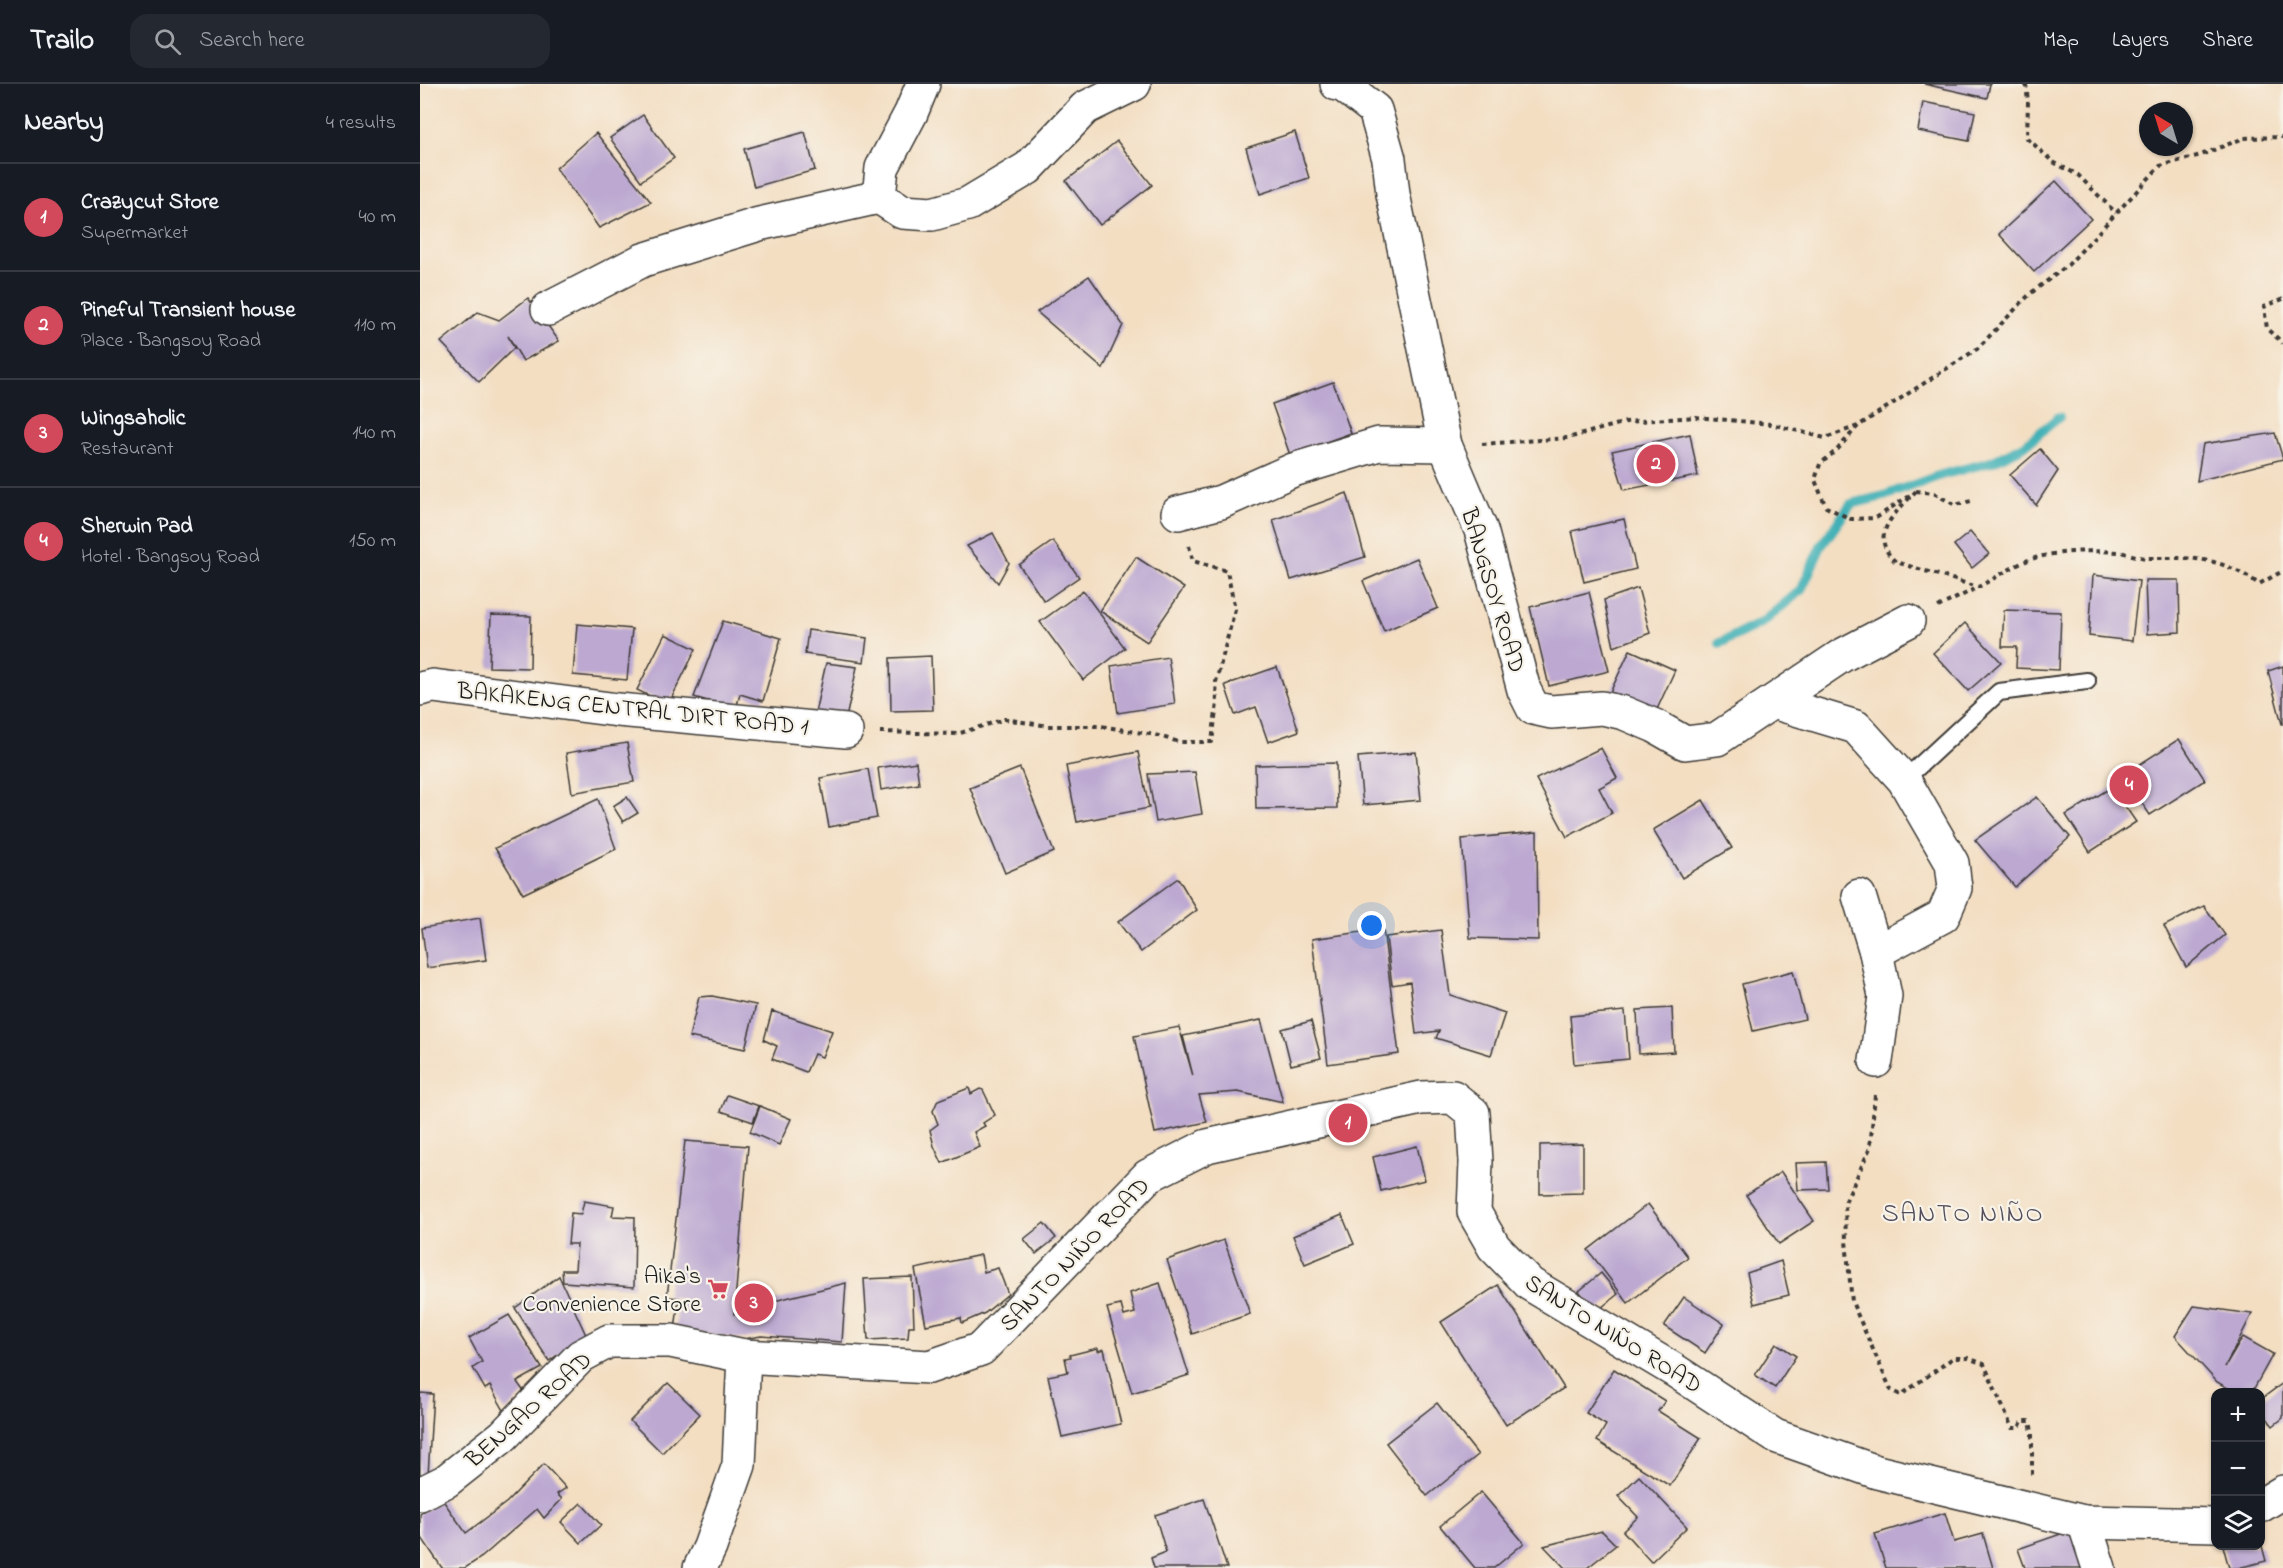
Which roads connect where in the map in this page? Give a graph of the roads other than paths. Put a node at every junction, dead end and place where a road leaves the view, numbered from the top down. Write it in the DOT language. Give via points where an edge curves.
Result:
graph roads {
  1 [pos="923,84"];
  2 [pos="1134,84"];
  3 [pos="1337,84"];
  4 [pos="879,197"];
  5 [pos="548,309"];
  6 [pos="1445,445"];
  7 [pos="1178,513"];
  8 [pos="1908,621"];
  9 [pos="2087,681"];
  10 [pos="420,689"];
  11 [pos="1773,702"];
  12 [pos="846,731"];
  13 [pos="1904,780"];
  14 [pos="1859,896"];
  15 [pos="1875,952"];
  16 [pos="1876,1061"];
  17 [pos="744,1356"];
  18 [pos="2283,1492"];
  19 [pos="420,1494"];
  20 [pos="2265,1503"];
  21 [pos="2084,1522"];
  22 [pos="2211,1525"];
  23 [pos="700,1568"];
  24 [pos="2099,1568"];
  1 -- 4 [label="street" via="882,168"];
  2 -- 4 [label="street" via="1085,108 1028,168 968,204 932,214 902,212"];
  3 -- 6 [label="street, BANGSOY ROAD" via="1376,110"];
  4 -- 5 [label="street" via="759,224 643,260"];
  6 -- 7 [label="street" via="1380,444 1293,470 1221,502"];
  6 -- 11 [label="street, BANGSOY ROAD" via="1480,530 1524,690 1533,708 1551,712 1602,708 1624,713 1685,743 1718,739"];
  8 -- 11 [label="street, BANGSOY ROAD" via="1841,656"];
  9 -- 13 [label="lane" via="1999,692"];
  10 -- 12 [label="street, BAKAKENG CENTRAL DIRT ROAD 1" via="433,686 618,710"];
  11 -- 13 [label="street" via="1856,727"];
  13 -- 15 [label="street" via="1952,863 1955,888 1943,916"];
  14 -- 15 [label="street"];
  15 -- 16 [label="street" via="1885,996"];
  17 -- 19 [label="street, BENGAO ROAD" via="671,1341 609,1341 581,1356 503,1436 446,1481"];
  17 -- 21 [label="street, SANTO NIÑO ROAD" via="929,1367 981,1349 1148,1176 1207,1146 1421,1098 1453,1097 1473,1113 1474,1212 1494,1247 1530,1284 1775,1436 1877,1472"];
  17 -- 23 [label="street" via="739,1465"];
  18 -- 20 [label="street"];
  21 -- 22 [label="street, SANTO NIÑO ROAD"];
  21 -- 24 [label="street"];
}
